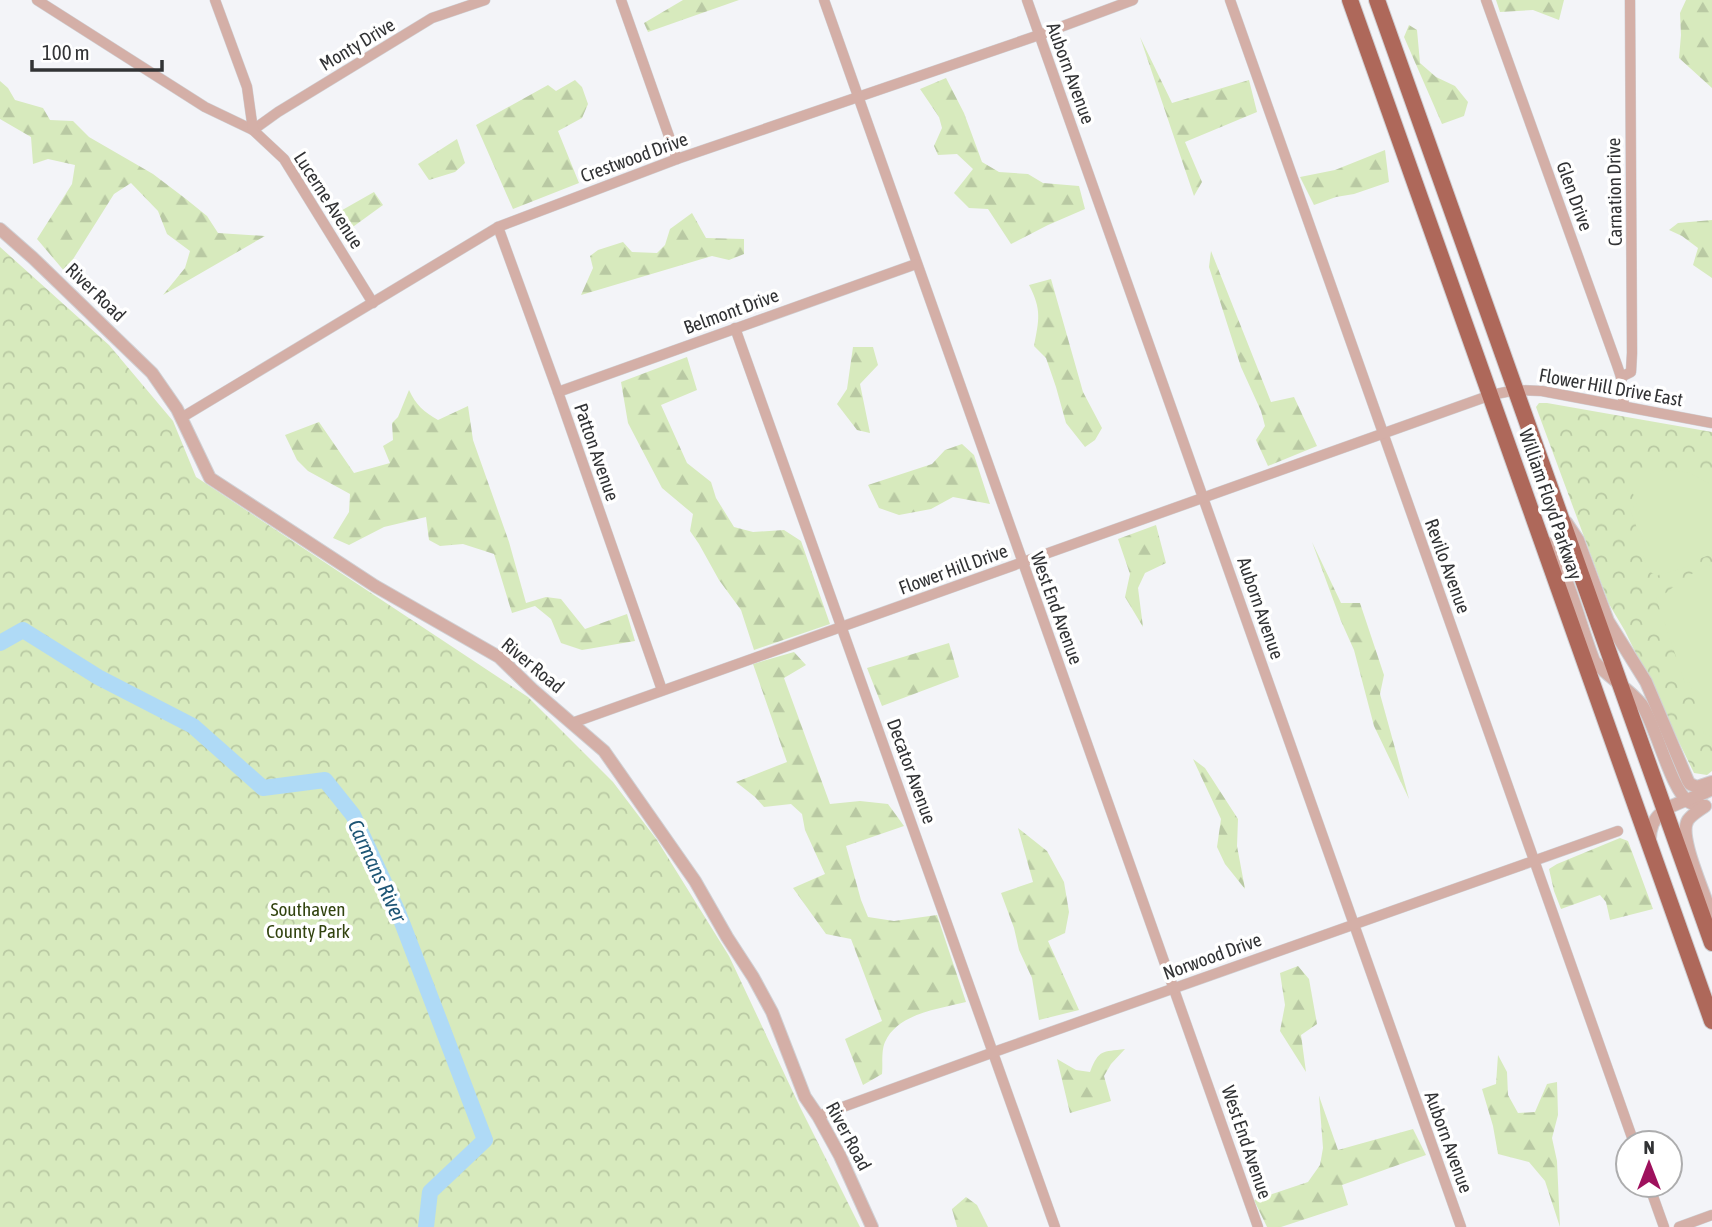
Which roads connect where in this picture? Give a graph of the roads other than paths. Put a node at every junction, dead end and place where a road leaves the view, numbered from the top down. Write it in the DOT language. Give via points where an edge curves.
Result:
graph roads {
  1 [pos="37,0"];
  2 [pos="215,0"];
  3 [pos="485,0"];
  4 [pos="621,0"];
  5 [pos="824,0"];
  6 [pos="1027,0"];
  7 [pos="1133,0"];
  8 [pos="1230,0"];
  9 [pos="1350,0"];
  10 [pos="1377,0"];
  11 [pos="1486,0"];
  12 [pos="1630,0"];
  13 [pos="1039,35"];
  14 [pos="859,97"];
  15 [pos="253,130"];
  16 [pos="677,159"];
  17 [pos="498,227"];
  18 [pos="0,229"];
  19 [pos="916,264"];
  20 [pos="373,303"];
  21 [pos="735,328"];
  22 [pos="1621,377"];
  23 [pos="558,392"];
  24 [pos="1504,393"];
  25 [pos="1624,406"];
  26 [pos="181,418"];
  27 [pos="1712,423"];
  28 [pos="1382,434"];
  29 [pos="1203,498"];
  30 [pos="1560,518"];
  31 [pos="1537,526"];
  32 [pos="1023,562"];
  33 [pos="842,626"];
  34 [pos="1620,684"];
  35 [pos="662,690"];
  36 [pos="572,723"];
  37 [pos="1712,782"];
  38 [pos="1712,789"];
  39 [pos="1688,801"];
  40 [pos="1709,805"];
  41 [pos="1665,809"];
  42 [pos="1618,831"];
  43 [pos="1651,849"];
  44 [pos="1534,861"];
  45 [pos="1712,919"];
  46 [pos="1353,924"];
  47 [pos="1712,943"];
  48 [pos="1174,988"];
  49 [pos="1712,1021"];
  50 [pos="993,1052"];
  51 [pos="818,1116"];
  52 [pos="1629,1129"];
  53 [pos="1654,1199"];
  54 [pos="1712,1215"];
  55 [pos="872,1227"];
  56 [pos="1055,1227"];
  57 [pos="1258,1227"];
  58 [pos="1461,1227"];
  59 [pos="1664,1227"];
  60 [pos="1679,1227"];
  1 -- 15 [label="street, Lucerne Avenue" via="205,107"];
  2 -- 15 [label="street" via="247,87"];
  3 -- 15 [label="street, Monty Drive" via="432,18"];
  4 -- 16 [label="street"];
  5 -- 14 [label="street, West End Avenue"];
  6 -- 13 [label="street, Auborn Avenue"];
  7 -- 13 [label="street, Crestwood Drive"];
  8 -- 28 [label="street, Revilo Avenue"];
  9 -- 24 [label="highway, William Floyd Parkway"];
  10 -- 24 [label="highway, William Floyd Parkway"];
  11 -- 22 [label="street, Glen Drive"];
  12 -- 22 [label="street, Carnation Drive" via="1632,357 1630,372"];
  13 -- 14 [label="street, Crestwood Drive"];
  13 -- 29 [label="street, Auborn Avenue"];
  14 -- 16 [label="street, Crestwood Drive"];
  14 -- 19 [label="street, West End Avenue"];
  15 -- 20 [label="street, Lucerne Avenue" via="285,159"];
  16 -- 17 [label="street, Crestwood Drive"];
  17 -- 20 [label="street, Crestwood Drive"];
  17 -- 23 [label="street, Patton Avenue"];
  18 -- 26 [label="street, River Road" via="152,373"];
  19 -- 21 [label="street, Belmont Drive"];
  19 -- 32 [label="street, West End Avenue"];
  20 -- 26 [label="street, Crestwood Drive"];
  21 -- 23 [label="street, Belmont Drive"];
  21 -- 33 [label="street, Decator Avenue"];
  22 -- 25 [label="street, Glen Drive"];
  23 -- 35 [label="street, Patton Avenue"];
  24 -- 25 [label="street, Flower Hill Drive East" via="1542,391"];
  24 -- 28 [label="street, Flower Hill Drive"];
  24 -- 30 [label="highway, William Floyd Parkway"];
  24 -- 31 [label="highway, William Floyd Parkway"];
  25 -- 27 [label="street, Flower Hill Drive East"];
  26 -- 36 [label="street, River Road" via="210,478 375,586 499,657"];
  28 -- 29 [label="street, Flower Hill Drive"];
  28 -- 44 [label="street, Revilo Avenue"];
  29 -- 32 [label="street, Flower Hill Drive"];
  29 -- 46 [label="street, Auborn Avenue"];
  30 -- 34 [label="highway, William Floyd Parkway"];
  30 -- 37 [label="street" via="1578,540 1604,611 1647,682 1688,781 1698,787"];
  31 -- 34 [label="street" via="1555,554 1594,661"];
  31 -- 43 [label="highway, William Floyd Parkway"];
  32 -- 33 [label="street, Flower Hill Drive"];
  32 -- 48 [label="street, West End Avenue"];
  33 -- 35 [label="street, Flower Hill Drive"];
  33 -- 50 [label="street, Decator Avenue"];
  34 -- 39 [label="street" via="1645,711"];
  34 -- 41 [label="highway, William Floyd Parkway"];
  35 -- 36 [label="street, Flower Hill Drive"];
  36 -- 51 [label="street, River Road" via="604,751 695,881 772,1012 805,1097"];
  38 -- 39 [label="street"];
  39 -- 40 [label="street"];
  39 -- 41 [label="street"];
  40 -- 45 [label="street" via="1688,820 1686,845"];
  41 -- 43 [label="street" via="1651,825"];
  41 -- 47 [label="highway, William Floyd Parkway"];
  42 -- 44 [label="street, Norwood Drive"];
  43 -- 49 [label="highway, William Floyd Parkway"];
  44 -- 46 [label="street, Norwood Drive"];
  44 -- 52 [label="street, Revilo Avenue"];
  46 -- 48 [label="street, Norwood Drive"];
  46 -- 58 [label="street, Auborn Avenue"];
  48 -- 50 [label="street, Norwood Drive"];
  48 -- 57 [label="street, West End Avenue"];
  50 -- 51 [label="street, Norwood Drive"];
  50 -- 56 [label="street, Decator Avenue"];
  51 -- 55 [label="street, River Road"];
  53 -- 59 [label="street"];
  54 -- 60 [label="street"];
}
